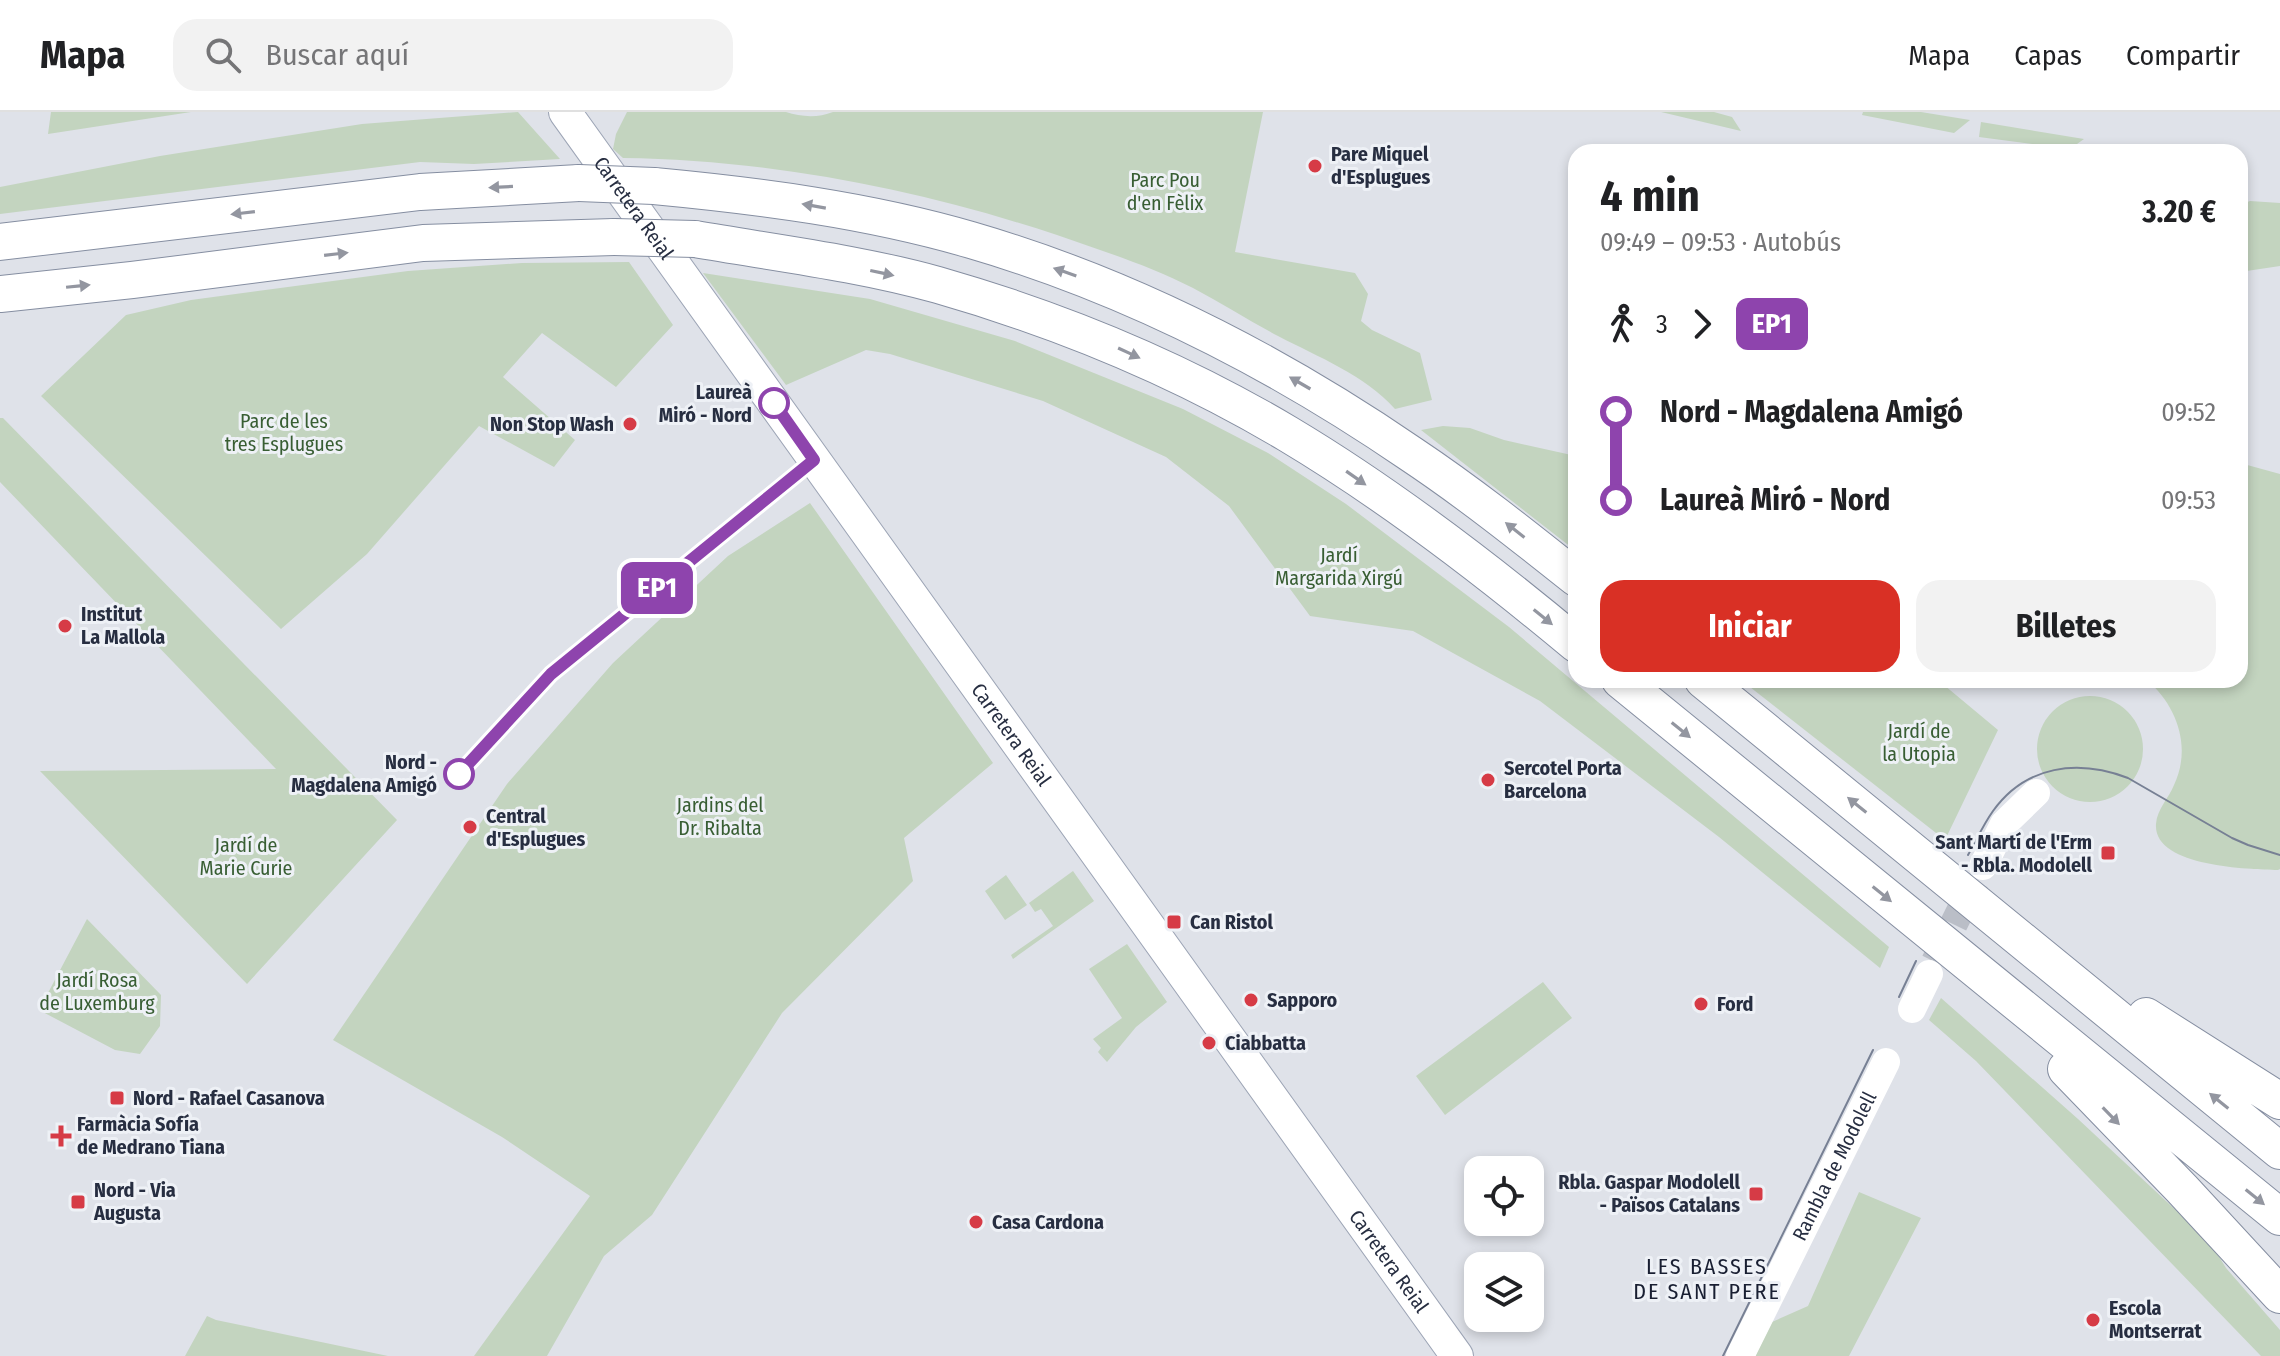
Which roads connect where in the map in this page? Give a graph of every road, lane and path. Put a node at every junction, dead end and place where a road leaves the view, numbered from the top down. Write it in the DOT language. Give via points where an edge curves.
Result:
graph roads {
  1 [pos="565,112"];
  2 [pos="0,242"];
  3 [pos="0,294"];
  4 [pos="1568,572"];
  5 [pos="1568,638"];
  6 [pos="1629,688"];
  7 [pos="1713,688"];
  8 [pos="2036,793"];
  9 [pos="1983,866"];
  10 [pos="1982,907"];
  11 [pos="1945,966"];
  12 [pos="1912,1009"];
  13 [pos="1886,1062"];
  14 [pos="2280,1101"];
  15 [pos="2280,1151"];
  16 [pos="2280,1217"];
  17 [pos="2247,1261"];
  18 [pos="2280,1295"];
  19 [pos="2280,1308"];
  20 [pos="1457,1356"];
  21 [pos="1740,1356"];
  1 -- 20 [label="main road, Carretera Reial"];
  4 -- 2 [label="highway, one-way, bridge" via="1423,462 1269,365 1076,275 918,226 774,199 579,183 420,192"];
  3 -- 5 [label="highway, one-way, bridge" via="423,243 614,237 695,239 934,284 1116,347 1287,433 1450,544"];
  6 -- 11 [label="highway, one-way"];
  10 -- 7 [label="highway, one-way"];
  8 -- 9 [label="street" via="2004,824"];
  10 -- 14 [label="highway"];
  15 -- 10 [label="highway, one-way"];
  11 -- 12 [label="street"];
  11 -- 16 [label="highway, one-way"];
  11 -- 17 [label="highway, one-way" via="2182,1189"];
  13 -- 21 [label="street, Rambla de Modolell"];
  17 -- 18 [label="highway"];
  17 -- 19 [label="highway"];
}
